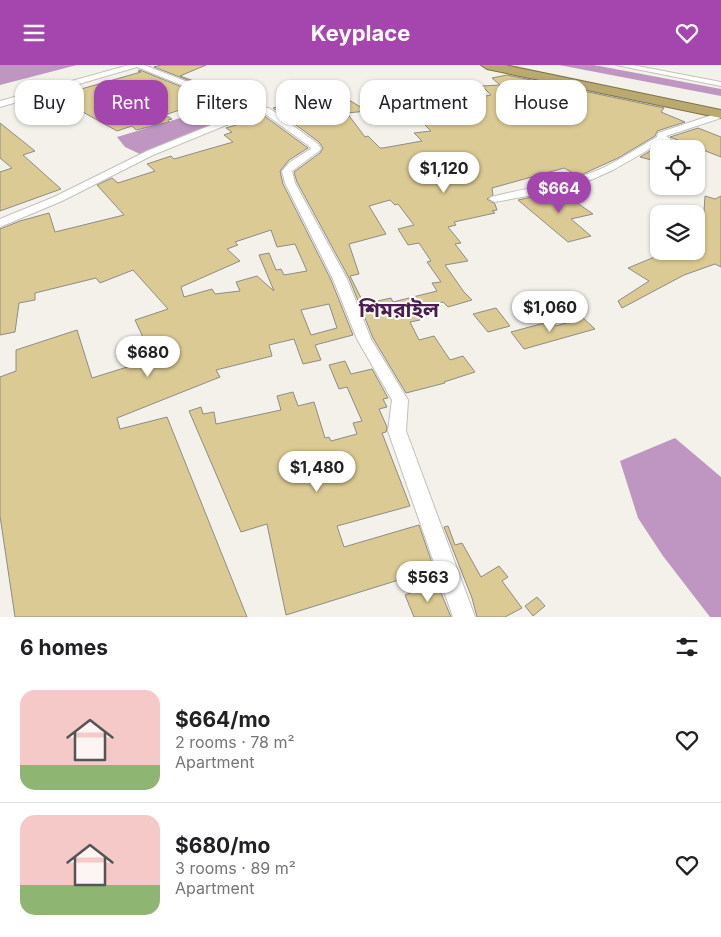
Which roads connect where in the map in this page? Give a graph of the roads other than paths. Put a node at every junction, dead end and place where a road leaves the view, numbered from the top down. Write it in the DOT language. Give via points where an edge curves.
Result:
graph roads {
  1 [pos="137,65"];
  2 [pos="487,65"];
  3 [pos="501,65"];
  4 [pos="516,65"];
  5 [pos="533,65"];
  6 [pos="620,65"];
  7 [pos="178,80"];
  8 [pos="721,84"];
  9 [pos="0,104"];
  10 [pos="266,110"];
  11 [pos="721,110"];
  12 [pos="220,125"];
  13 [pos="662,138"];
  14 [pos="665,140"];
  15 [pos="495,199"];
  16 [pos="0,223"];
  17 [pos="464,617"];
  1 -- 7 [label="street"];
  1 -- 9 [label="street"];
  2 -- 11 [label="highway"];
  3 -- 11 [label="highway"];
  4 -- 11 [label="highway"];
  5 -- 11 [label="highway"];
  6 -- 8 [label="street"];
  10 -- 17 [label="street" via="316,149 290,167 287,171 290,183 340,279 364,339 400,400 397,431"];
  11 -- 13 [label="street" via="664,133"];
  12 -- 16 [label="street" via="150,153 58,199"];
  13 -- 14 [label="street"];
  13 -- 15 [label="street" via="624,161 586,178 541,191"];
}
